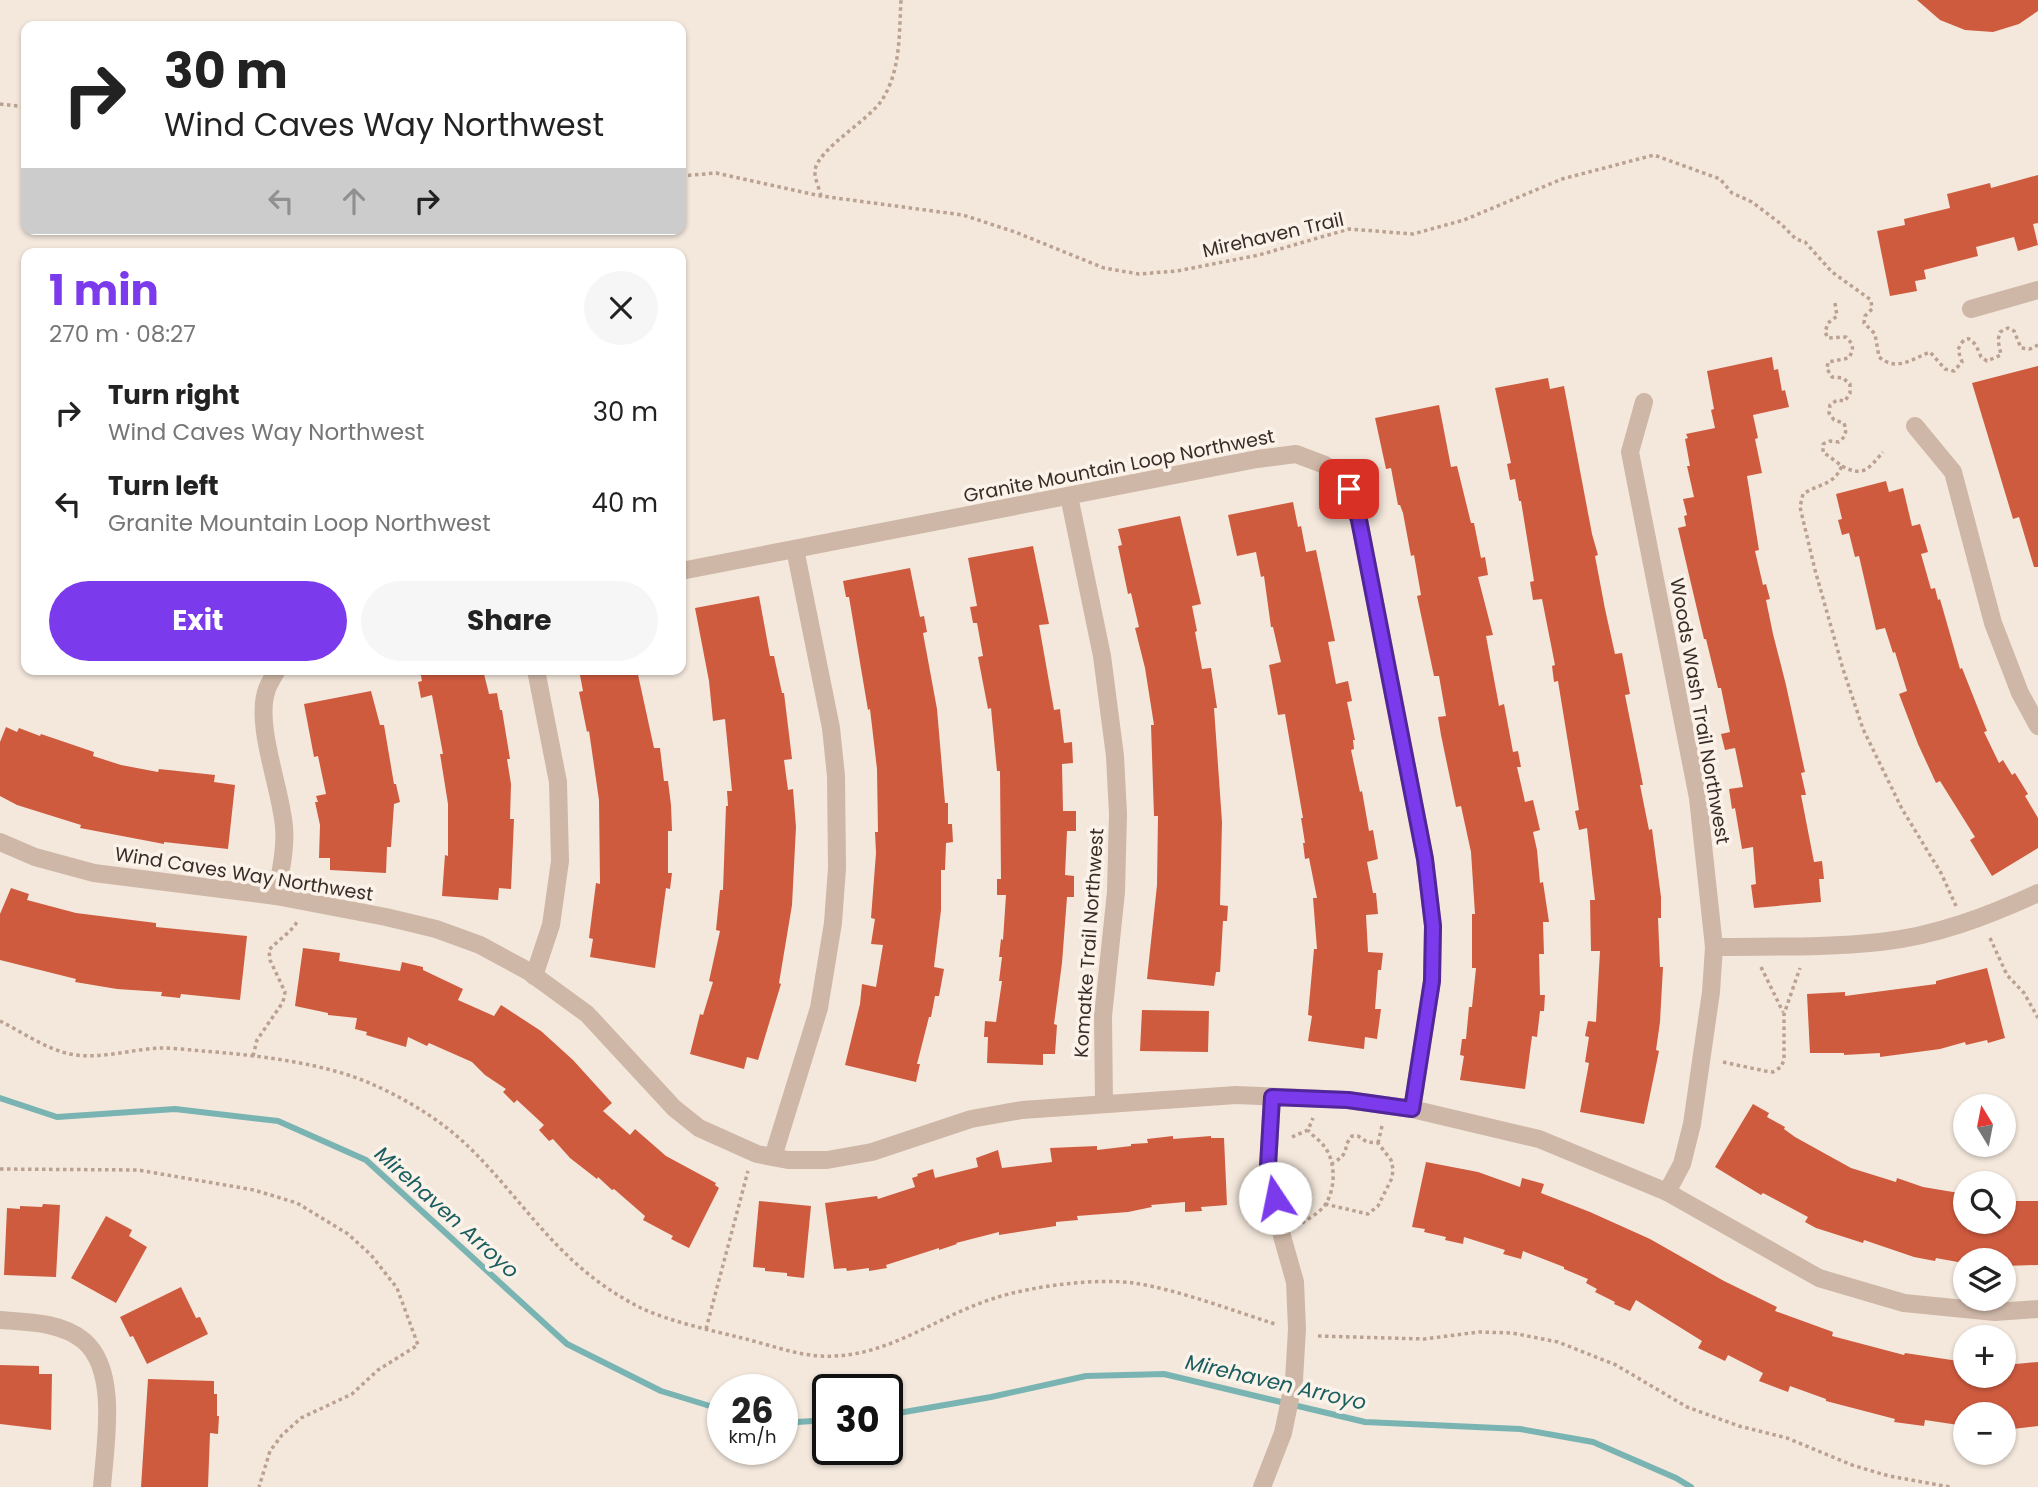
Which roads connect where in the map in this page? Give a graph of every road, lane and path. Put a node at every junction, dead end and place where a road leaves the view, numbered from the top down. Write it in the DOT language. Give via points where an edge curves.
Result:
graph roads {
  1 [pos="901,0"];
  2 [pos="0,104"];
  3 [pos="21,106"];
  4 [pos="686,176"];
  5 [pos="821,196"];
  6 [pos="2038,290"];
  7 [pos="1835,303"];
  8 [pos="1971,309"];
  9 [pos="2038,345"];
  10 [pos="1644,402"];
  11 [pos="1915,426"];
  12 [pos="1883,452"];
  13 [pos="1842,466"];
  14 [pos="1069,496"];
  15 [pos="795,549"];
  16 [pos="686,570"];
  17 [pos="274,675"];
  18 [pos="537,675"];
  19 [pos="2038,726"];
  20 [pos="0,842"];
  21 [pos="2038,893"];
  22 [pos="276,896"];
  23 [pos="1956,906"];
  24 [pos="300,918"];
  25 [pos="1990,938"];
  26 [pos="1714,947"];
  27 [pos="1761,967"];
  28 [pos="1800,968"];
  29 [pos="534,976"];
  30 [pos="1784,1014"];
  31 [pos="2038,1018"];
  32 [pos="0,1021"];
  33 [pos="252,1057"];
  34 [pos="1723,1062"];
  35 [pos="1272,1097"];
  36 [pos="1104,1103"];
  37 [pos="1412,1109"];
  38 [pos="1314,1116"];
  39 [pos="1382,1126"];
  40 [pos="1308,1130"];
  41 [pos="1292,1137"];
  42 [pos="1378,1143"];
  43 [pos="774,1157"];
  44 [pos="1333,1163"];
  45 [pos="0,1169"];
  46 [pos="748,1171"];
  47 [pos="1667,1192"];
  48 [pos="1325,1204"];
  49 [pos="1303,1223"];
  50 [pos="2038,1309"];
  51 [pos="0,1320"];
  52 [pos="1275,1324"];
  53 [pos="706,1329"];
  54 [pos="1318,1336"];
  55 [pos="1264,1484"];
  56 [pos="102,1487"];
  57 [pos="259,1487"];
  58 [pos="1950,1487"];
  1 -- 5 [label="path" via="897,69 882,100 820,159 815,170"];
  2 -- 3 [label="path"];
  4 -- 5 [label="path, Mirehaven Trail" via="716,173"];
  5 -- 9 [label="path, Mirehaven Trail" via="963,215 1104,268 1139,274 1259,255 1349,229 1413,234 1464,220 1562,179 1654,155 1720,179 1732,193 1752,202 1805,242 1832,272 1871,300 1872,309 1864,323 1875,334 1886,363 1895,365 1930,352 1945,369 1954,370 1962,362 1958,350 1966,339 1976,343 1981,357 1996,359 2001,355 2000,332 2008,328 2021,348"];
  6 -- 8 [label="street"];
  7 -- 13 [label="path" via="1837,316 1825,332 1828,338 1846,337 1854,349 1849,358 1828,362 1832,377 1850,384 1850,393 1845,401 1830,405 1829,413 1844,423 1847,431 1839,442 1823,444 1823,452"];
  10 -- 26 [label="street, Woods Wash Trail Northwest" via="1630,452 1698,798"];
  11 -- 19 [label="street" via="1953,472 1993,623"];
  12 -- 13 [label="path" via="1863,471"];
  13 -- 23 [label="path" via="1831,482 1803,494 1800,507 1815,570 1863,729"];
  14 -- 15 [label="street, Granite Mountain Loop Northwest"];
  14 -- 36 [label="street, Komatke Trail Northwest" via="1102,656 1115,756 1116,892 1103,1016"];
  14 -- 37 [label="street, Granite Mountain Loop Northwest" via="1296,454 1325,465 1349,489 1359,520 1422,845 1433,926 1432,981"];
  15 -- 16 [label="street, Granite Mountain Loop Northwest"];
  15 -- 43 [label="street" via="831,727 837,869 818,1008"];
  17 -- 22 [label="street" via="266,691 263,718 285,830"];
  18 -- 29 [label="street" via="558,782 560,861 551,925"];
  20 -- 22 [label="street, Wind Caves Way Northwest" via="94,873"];
  21 -- 26 [label="street" via="1984,918 1881,942"];
  22 -- 29 [label="street, Wind Caves Way Northwest" via="436,929 480,945"];
  24 -- 33 [label="path" via="269,950 285,992"];
  25 -- 31 [label="path" via="2007,975"];
  26 -- 47 [label="street, Woods Wash Trail Northwest" via="1712,992 1692,1124 1682,1164"];
  27 -- 30 [label="path"];
  28 -- 30 [label="path"];
  29 -- 43 [label="street, Wind Caves Way Northwest" via="587,1014 674,1108 699,1128"];
  30 -- 34 [label="path" via="1781,1067 1773,1072"];
  32 -- 33 [label="path" via="71,1054 162,1048"];
  33 -- 53 [label="path" via="339,1072 374,1084 413,1106 448,1128 568,1256 604,1286 642,1308"];
  35 -- 36 [label="street, Wind Caves Way Northwest"];
  35 -- 37 [label="street, Wind Caves Way Northwest" via="1348,1100"];
  35 -- 55 [label="street" via="1268,1166 1295,1282 1297,1329 1294,1380 1283,1433"];
  36 -- 43 [label="street, Wind Caves Way Northwest" via="971,1119 872,1152 827,1160"];
  37 -- 47 [label="street, Wind Caves Way Northwest" via="1539,1139"];
  38 -- 40 [label="path"];
  39 -- 42 [label="path"];
  40 -- 41 [label="path"];
  40 -- 44 [label="path" via="1325,1146"];
  42 -- 44 [label="path" via="1352,1136 1347,1152"];
  42 -- 48 [label="path" via="1393,1169 1374,1211 1360,1214"];
  44 -- 48 [label="path"];
  45 -- 57 [label="path" via="138,1170 297,1203 348,1234 391,1279 418,1345 378,1370 352,1394 301,1418 270,1451"];
  46 -- 53 [label="path"];
  47 -- 50 [label="street, Wind Caves Way Northwest" via="1819,1278 1904,1303 1995,1312"];
  48 -- 49 [label="path"];
  51 -- 56 [label="street" via="60,1329 82,1339 93,1351 104,1371 107,1405"];
  52 -- 53 [label="path" via="1135,1283 1110,1282 1029,1289 995,1298 872,1352 832,1357 802,1354"];
  54 -- 58 [label="path" via="1423,1339 1479,1332 1558,1342 1616,1365 1687,1407 1787,1438 1852,1465"];
}
